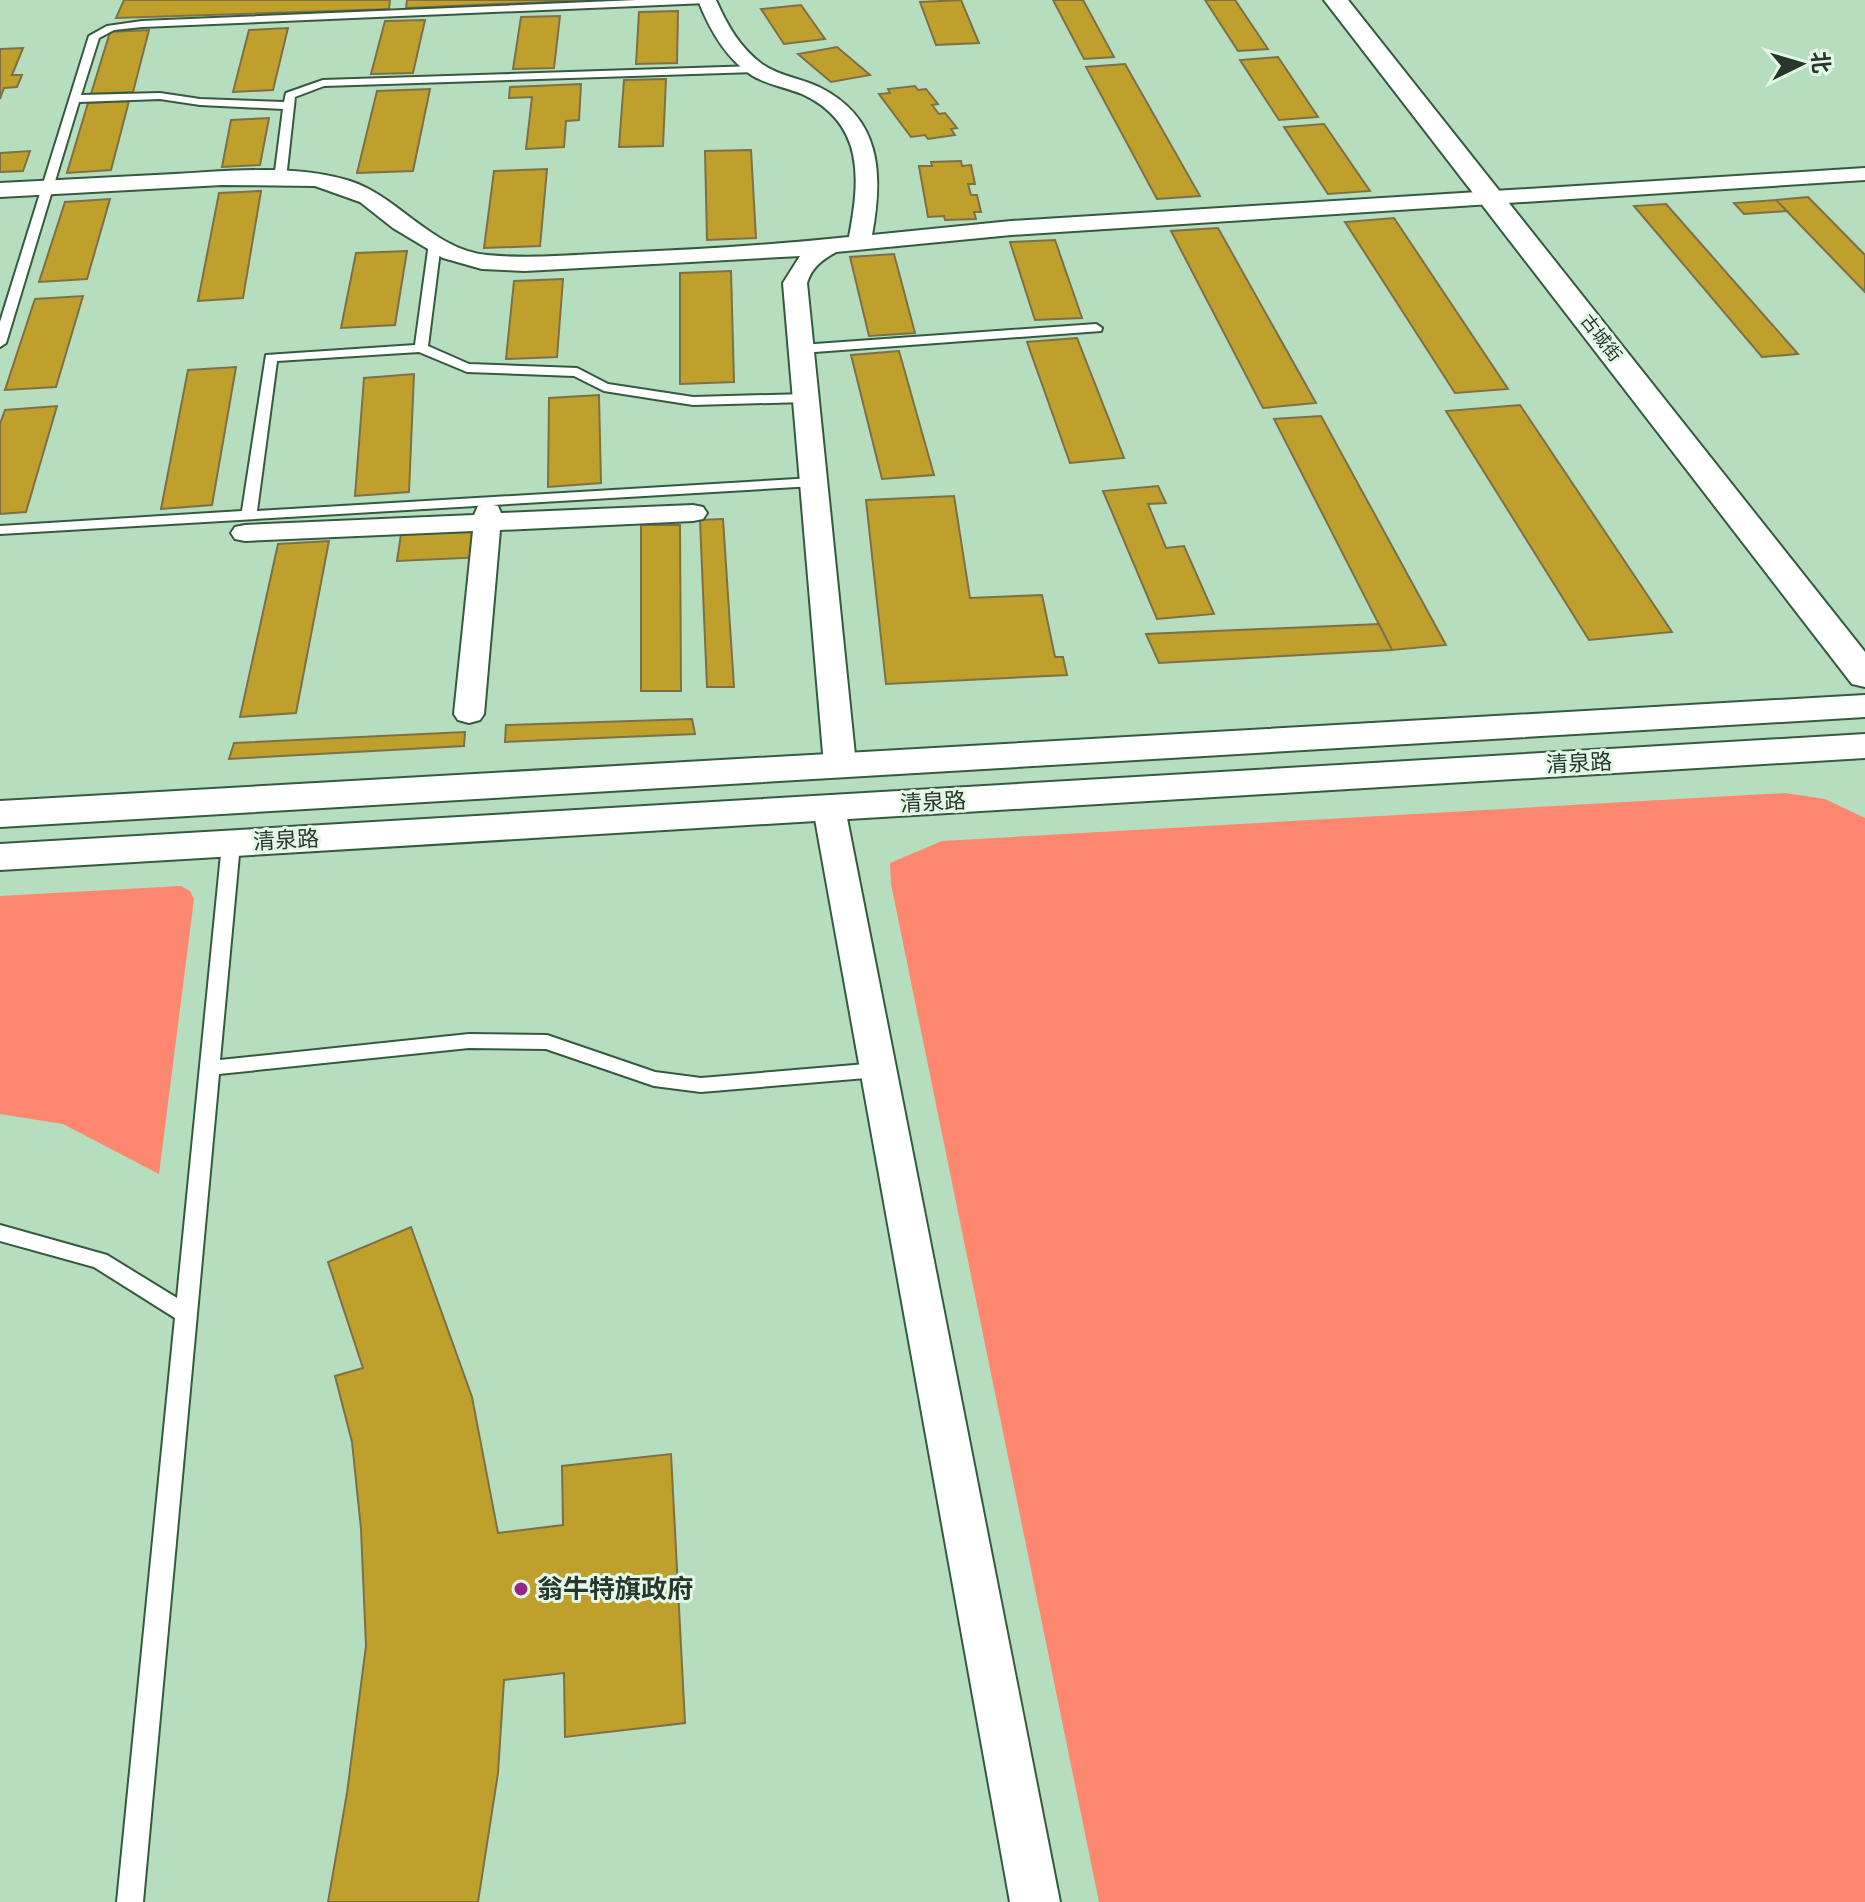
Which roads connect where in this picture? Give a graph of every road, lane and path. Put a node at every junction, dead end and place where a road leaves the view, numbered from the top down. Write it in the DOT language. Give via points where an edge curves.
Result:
graph roads {
  1 [pos="707,0"];
  2 [pos="1336,0"];
  3 [pos="755,69"];
  4 [pos="73,99"];
  5 [pos="289,106"];
  6 [pos="1865,174"];
  7 [pos="280,179"];
  8 [pos="48,187"];
  9 [pos="0,190"];
  10 [pos="1489,195"];
  11 [pos="435,243"];
  12 [pos="847,243"];
  13 [pos="1096,328"];
  14 [pos="0,343"];
  15 [pos="421,348"];
  16 [pos="801,349"];
  17 [pos="806,398"];
  18 [pos="814,482"];
  19 [pos="693,513"];
  20 [pos="488,517"];
  21 [pos="247,524"];
  22 [pos="0,530"];
  23 [pos="1865,676"];
  24 [pos="1865,706"];
  25 [pos="469,714"];
  26 [pos="1865,746"];
  27 [pos="840,765"];
  28 [pos="829,808"];
  29 [pos="0,814"];
  30 [pos="231,844"];
  31 [pos="0,857"];
  32 [pos="210,1068"];
  33 [pos="878,1070"];
  34 [pos="0,1233"];
  35 [pos="186,1314"];
  36 [pos="130,1902"];
  37 [pos="1035,1902"];
  1 -- 3 [label="street" via="716,24"];
  1 -- 4 [label="lane" via="128,25 94,36"];
  2 -- 10 [label="street, 古城街"];
  3 -- 5 [label="lane" via="343,81 294,92"];
  3 -- 12 [label="street" via="832,103 854,131 869,181"];
  4 -- 5 [label="lane" via="160,96"];
  4 -- 8 [label="lane"];
  5 -- 7 [label="lane"];
  6 -- 10 [label="street"];
  7 -- 8 [label="street"];
  7 -- 11 [label="street" via="344,186"];
  8 -- 9 [label="street"];
  8 -- 14 [label="lane"];
  10 -- 12 [label="street"];
  10 -- 23 [label="street, 古城街"];
  11 -- 12 [label="street" via="482,262 525,264 748,254"];
  11 -- 15 [label="lane"];
  12 -- 16 [label="street" via="812,255 799,270 795,283"];
  13 -- 16 [label="lane"];
  15 -- 17 [label="lane" via="467,368 577,372 604,387 693,401"];
  15 -- 21 [label="lane" via="271,358"];
  16 -- 17 [label="street"];
  17 -- 18 [label="street"];
  18 -- 21 [label="lane"];
  18 -- 27 [label="street"];
  19 -- 20 [label="street"];
  20 -- 21 [label="street"];
  20 -- 25 [label="street"];
  21 -- 22 [label="lane"];
  24 -- 27 [label="street, 清泉路"];
  26 -- 28 [label="street, 清泉路"];
  27 -- 29 [label="street, 清泉路"];
  28 -- 30 [label="street, 清泉路"];
  28 -- 33 [label="street"];
  30 -- 31 [label="street, 清泉路"];
  30 -- 32 [label="lane"];
  32 -- 33 [label="lane" via="512,1040 547,1042 654,1079 701,1085"];
  32 -- 35 [label="lane"];
  33 -- 37 [label="street"];
  34 -- 35 [label="lane" via="100,1261"];
  35 -- 36 [label="lane"];
}
